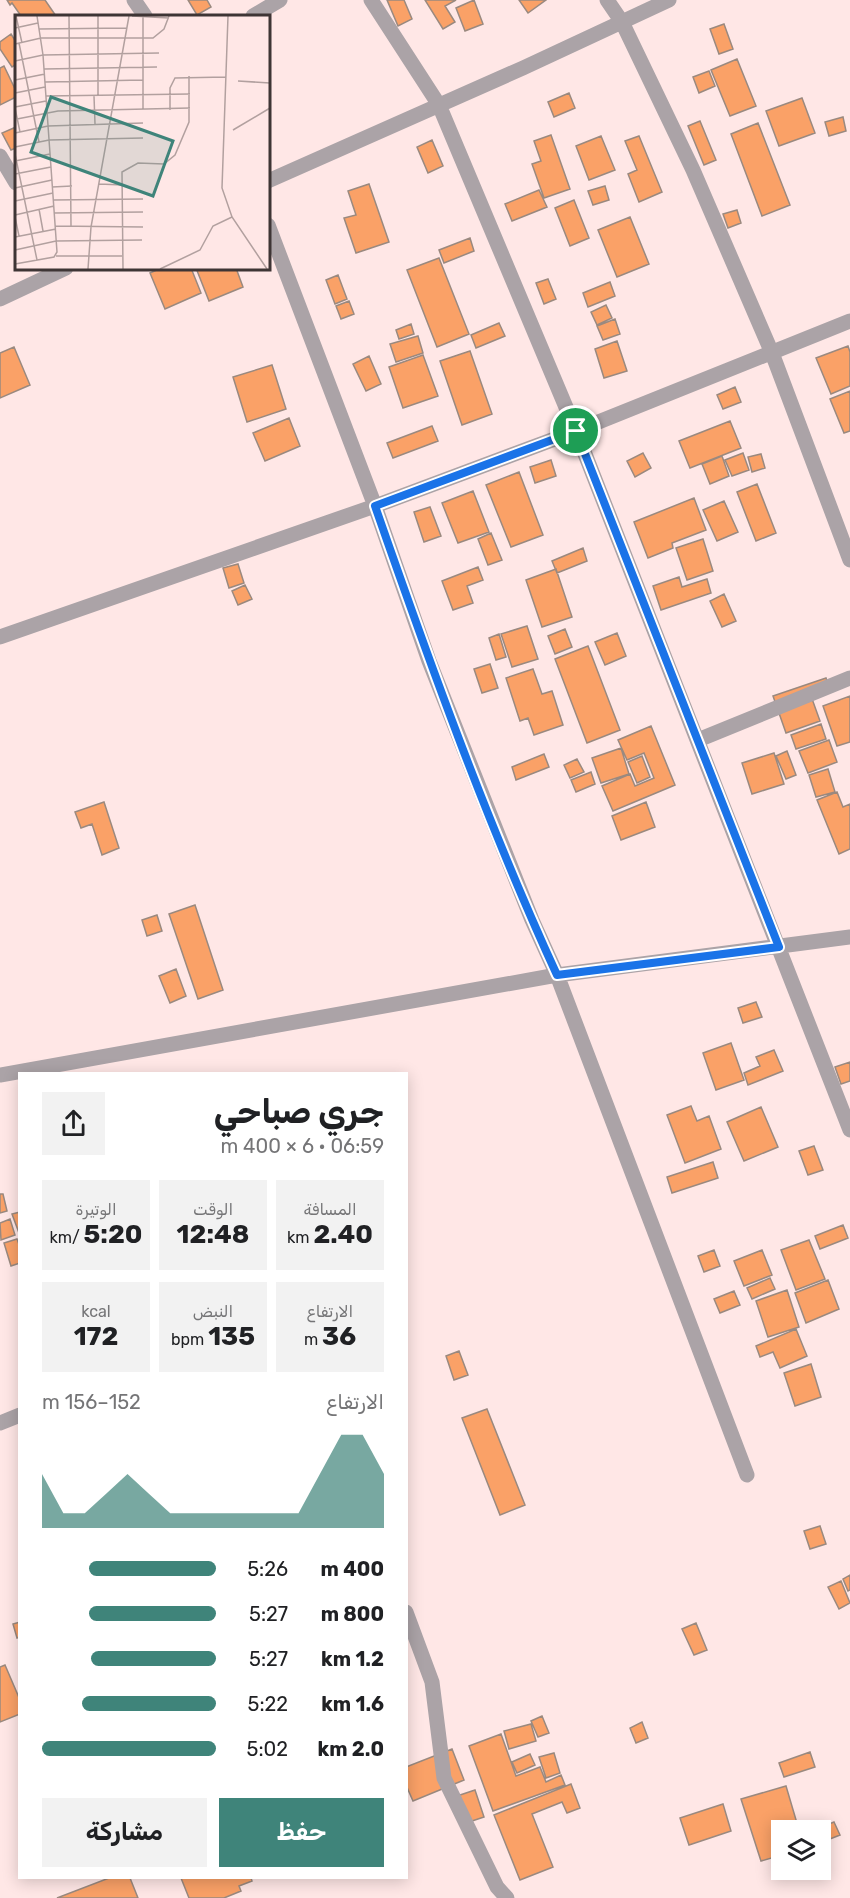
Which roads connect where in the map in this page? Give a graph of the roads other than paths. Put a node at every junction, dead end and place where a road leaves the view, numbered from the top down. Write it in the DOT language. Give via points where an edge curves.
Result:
graph roads {
  1 [pos="134,0"];
  2 [pos="280,0"];
  3 [pos="371,0"];
  4 [pos="607,0"];
  5 [pos="669,0"];
  6 [pos="144,15"];
  7 [pos="255,15"];
  8 [pos="622,22"];
  9 [pos="439,105"];
  10 [pos="0,156"];
  11 [pos="270,180"];
  12 [pos="15,181"];
  13 [pos="270,230"];
  14 [pos="62,270"];
  15 [pos="0,298"];
  16 [pos="850,321"];
  17 [pos="772,353"];
  18 [pos="576,431"];
  19 [pos="375,506"];
  20 [pos="850,560"];
  21 [pos="0,638"];
  22 [pos="850,678"];
  23 [pos="698,740"];
  24 [pos="850,937"];
  25 [pos="779,947"];
  26 [pos="557,975"];
  27 [pos="0,1075"];
  28 [pos="850,1130"];
  29 [pos="18,1416"];
  30 [pos="0,1423"];
  31 [pos="747,1475"];
  32 [pos="408,1617"];
  33 [pos="507,1898"];
  1 -- 6 [label="street"];
  2 -- 7 [label="street"];
  3 -- 9 [label="street"];
  4 -- 8 [label="street"];
  5 -- 8 [label="street"];
  8 -- 9 [label="street"];
  8 -- 17 [label="street" via="693,170"];
  9 -- 11 [label="street"];
  9 -- 18 [label="street"];
  10 -- 12 [label="street"];
  13 -- 19 [label="street"];
  14 -- 15 [label="street"];
  16 -- 17 [label="street"];
  17 -- 18 [label="street"];
  17 -- 20 [label="street"];
  18 -- 19 [label="street"];
  18 -- 23 [label="street"];
  19 -- 21 [label="street"];
  19 -- 26 [label="street" via="429,661"];
  22 -- 23 [label="street"];
  23 -- 25 [label="street"];
  24 -- 25 [label="street"];
  25 -- 26 [label="street"];
  25 -- 28 [label="street"];
  26 -- 27 [label="street"];
  26 -- 31 [label="street"];
  29 -- 30 [label="street"];
  32 -- 33 [label="street" via="432,1682 444,1778 497,1887"];
}
